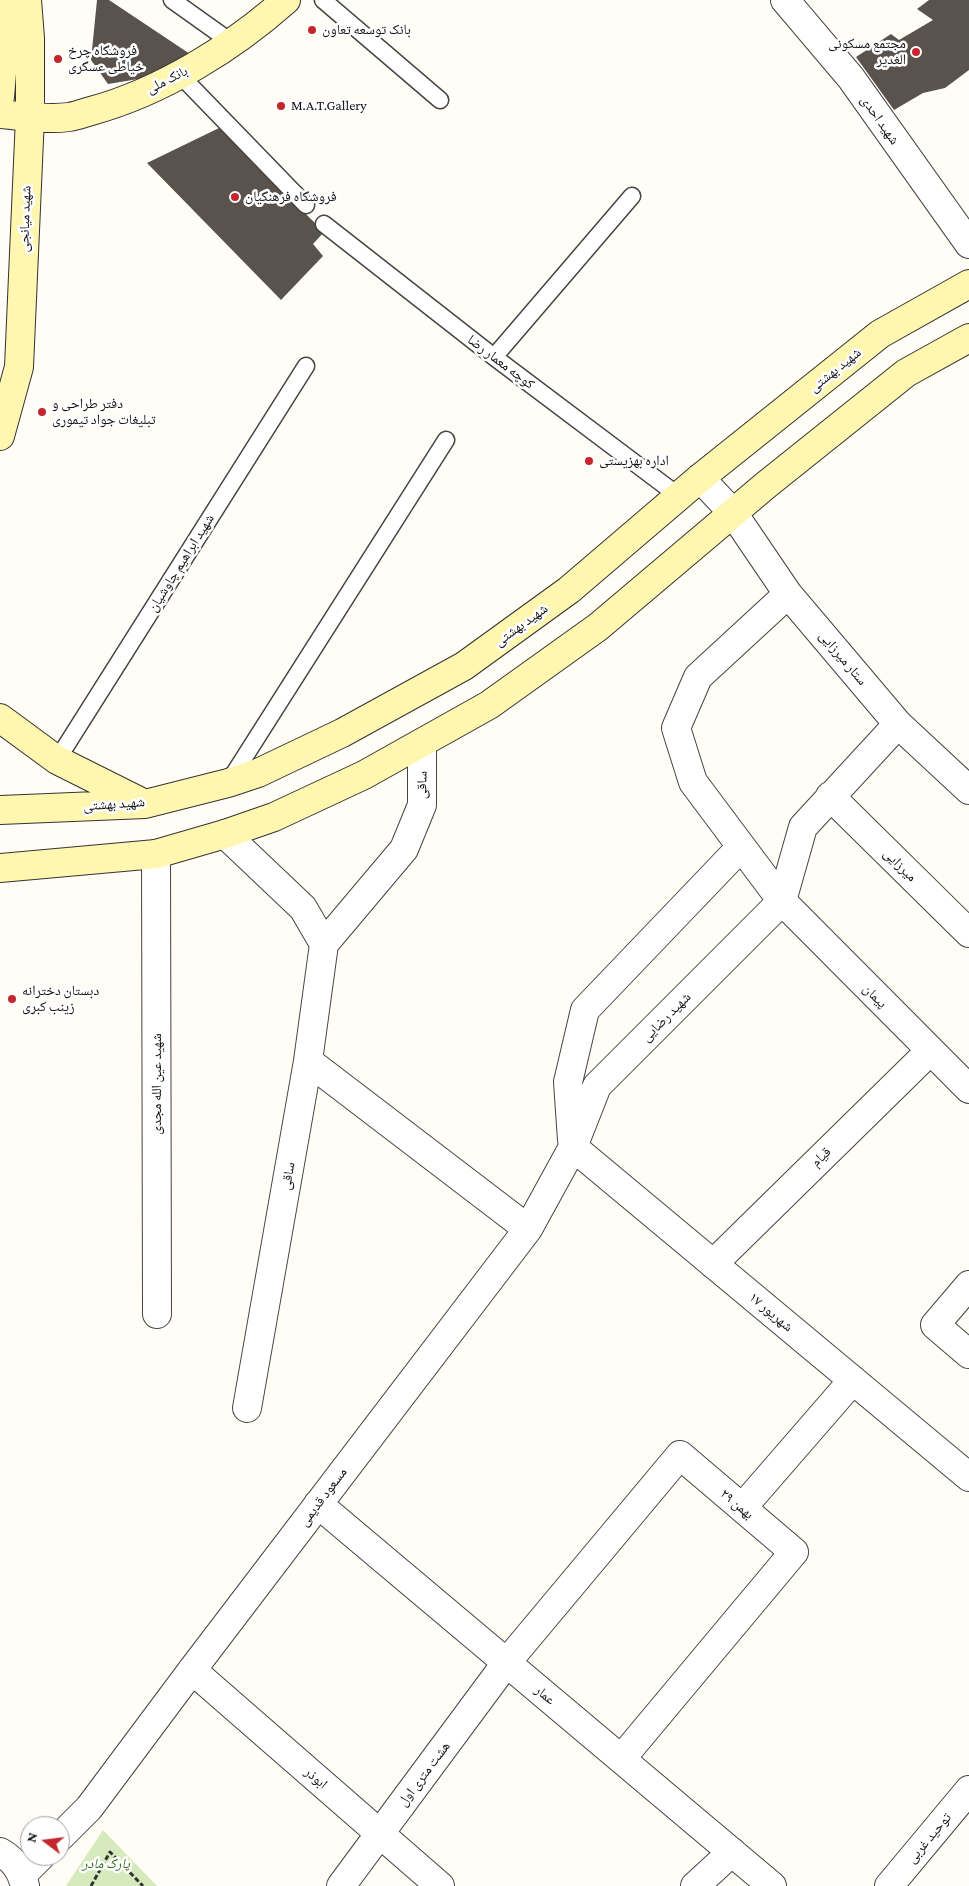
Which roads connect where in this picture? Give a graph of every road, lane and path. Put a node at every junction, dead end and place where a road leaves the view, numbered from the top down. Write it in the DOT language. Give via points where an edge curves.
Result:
graph roads {
  1 [pos="8,0"];
  2 [pos="27,0"];
  3 [pos="172,0"];
  4 [pos="286,0"];
  5 [pos="323,0"];
  6 [pos="785,0"];
  7 [pos="231,42"];
  8 [pos="180,75"];
  9 [pos="0,96"];
  10 [pos="440,100"];
  11 [pos="30,117"];
  12 [pos="632,196"];
  13 [pos="306,205"];
  14 [pos="324,224"];
  15 [pos="969,244"];
  16 [pos="969,284"];
  17 [pos="969,338"];
  18 [pos="494,357"];
  19 [pos="306,366"];
  20 [pos="0,436"];
  21 [pos="446,440"];
  22 [pos="700,478"];
  23 [pos="680,497"];
  24 [pos="733,513"];
  25 [pos="788,594"];
  26 [pos="0,718"];
  27 [pos="898,724"];
  28 [pos="422,743"];
  29 [pos="57,760"];
  30 [pos="228,783"];
  31 [pos="969,790"];
  32 [pos="830,796"];
  33 [pos="145,804"];
  34 [pos="0,810"];
  35 [pos="225,834"];
  36 [pos="741,847"];
  37 [pos="156,854"];
  38 [pos="0,868"];
  39 [pos="782,902"];
  40 [pos="969,933"];
  41 [pos="324,944"];
  42 [pos="930,1051"];
  43 [pos="308,1061"];
  44 [pos="969,1089"];
  45 [pos="573,1147"];
  46 [pos="528,1229"];
  47 [pos="713,1264"];
  48 [pos="969,1286"];
  49 [pos="157,1314"];
  50 [pos="969,1354"];
  51 [pos="853,1380"];
  52 [pos="247,1408"];
  53 [pos="969,1477"];
  54 [pos="318,1504"];
  55 [pos="742,1508"];
  56 [pos="507,1662"];
  57 [pos="192,1670"];
  58 [pos="621,1759"];
  59 [pos="964,1806"];
  60 [pos="70,1827"];
  61 [pos="379,1834"];
  62 [pos="0,1852"];
  63 [pos="732,1852"];
  64 [pos="29,1872"];
  65 [pos="90,1886"];
  66 [pos="143,1886"];
  67 [pos="340,1886"];
  68 [pos="440,1886"];
  69 [pos="695,1886"];
  70 [pos="772,1886"];
  71 [pos="889,1886"];
  1 -- 9 [label="main road"];
  2 -- 11 [label="main road, شهید میانجی"];
  3 -- 7 [label="lane"];
  4 -- 7 [label="main road, بانک ملی"];
  5 -- 10 [label="lane"];
  6 -- 15 [label="street, شهید احدی" via="851,78"];
  7 -- 8 [label="main road, بانک ملی"];
  8 -- 11 [label="main road, بانک ملی" via="118,104 69,117"];
  8 -- 13 [label="lane"];
  9 -- 11 [label="main road, بانک ملی"];
  11 -- 20 [label="main road, شهید میانجی" via="19,367"];
  12 -- 18 [label="lane"];
  14 -- 18 [label="lane, کوچه معمار رضا"];
  16 -- 22 [label="main road, شهید بهشتی" via="880,334"];
  17 -- 24 [label="main road" via="906,373"];
  18 -- 23 [label="lane, کوچه معمار رضا"];
  19 -- 29 [label="lane, شهید ابراهیم چاوشیان"];
  21 -- 30 [label="lane"];
  22 -- 23 [label="main road, شهید بهشتی"];
  22 -- 24 [label="street, ستار میرزایی"];
  23 -- 30 [label="main road, شهید بهشتی" via="569,590 464,666 342,733 258,773"];
  24 -- 25 [label="street, ستار میرزایی"];
  24 -- 28 [label="main road" via="598,627 489,705"];
  25 -- 27 [label="street, ستار میرزایی"];
  25 -- 36 [label="street, پیمان" via="698,677 676,728 693,782"];
  26 -- 29 [label="main road"];
  27 -- 31 [label="street, ستار میرزایی"];
  27 -- 32 [label="street"];
  28 -- 35 [label="main road" via="292,809"];
  28 -- 41 [label="street, ساقی" via="422,806 404,849"];
  29 -- 33 [label="main road"];
  30 -- 33 [label="main road, شهید بهشتی"];
  32 -- 39 [label="street" via="803,827"];
  32 -- 40 [label="street, میرزایی"];
  33 -- 34 [label="main road, شهید بهشتی"];
  35 -- 37 [label="main road"];
  35 -- 41 [label="street" via="303,908"];
  36 -- 39 [label="street, پیمان"];
  36 -- 45 [label="street" via="585,1010 568,1082"];
  37 -- 38 [label="main road"];
  37 -- 49 [label="street, شهید عین الله مجدی"];
  39 -- 42 [label="street, پیمان"];
  39 -- 45 [label="street, شهید رضایی" via="597,1086"];
  41 -- 43 [label="street, ساقی"];
  42 -- 44 [label="street, پیمان"];
  42 -- 47 [label="street, قیام"];
  43 -- 46 [label="street"];
  43 -- 52 [label="street, ساقی"];
  45 -- 46 [label="street, مسعود قدیمی"];
  45 -- 47 [label="street, ۱۷ شهریور"];
  46 -- 54 [label="street, مسعود قدیمی"];
  47 -- 51 [label="street, ۱۷ شهریور"];
  48 -- 50 [label="street" via="935,1324"];
  51 -- 53 [label="street, ۱۷ شهریور"];
  51 -- 55 [label="street"];
  54 -- 56 [label="street, عمار"];
  54 -- 57 [label="street, مسعود قدیمی"];
  55 -- 56 [label="street, ۲۹ بهمن" via="680,1455"];
  55 -- 58 [label="street, ۲۹ بهمن" via="794,1552"];
  56 -- 58 [label="street, عمار"];
  56 -- 61 [label="street, هشت متری اول"];
  57 -- 60 [label="street, مسعود قدیمی" via="89,1808"];
  57 -- 61 [label="street, ابوذر"];
  58 -- 63 [label="street, عمار"];
  59 -- 71 [label="street, توحید غربی"];
  61 -- 67 [label="street, هشت متری اول"];
  61 -- 68 [label="street, ابوذر"];
  62 -- 64 [label="street"];
  63 -- 69 [label="street"];
  63 -- 70 [label="street, عمار"];
  65 -- 66 [label="path" via="110,1852"];
}
